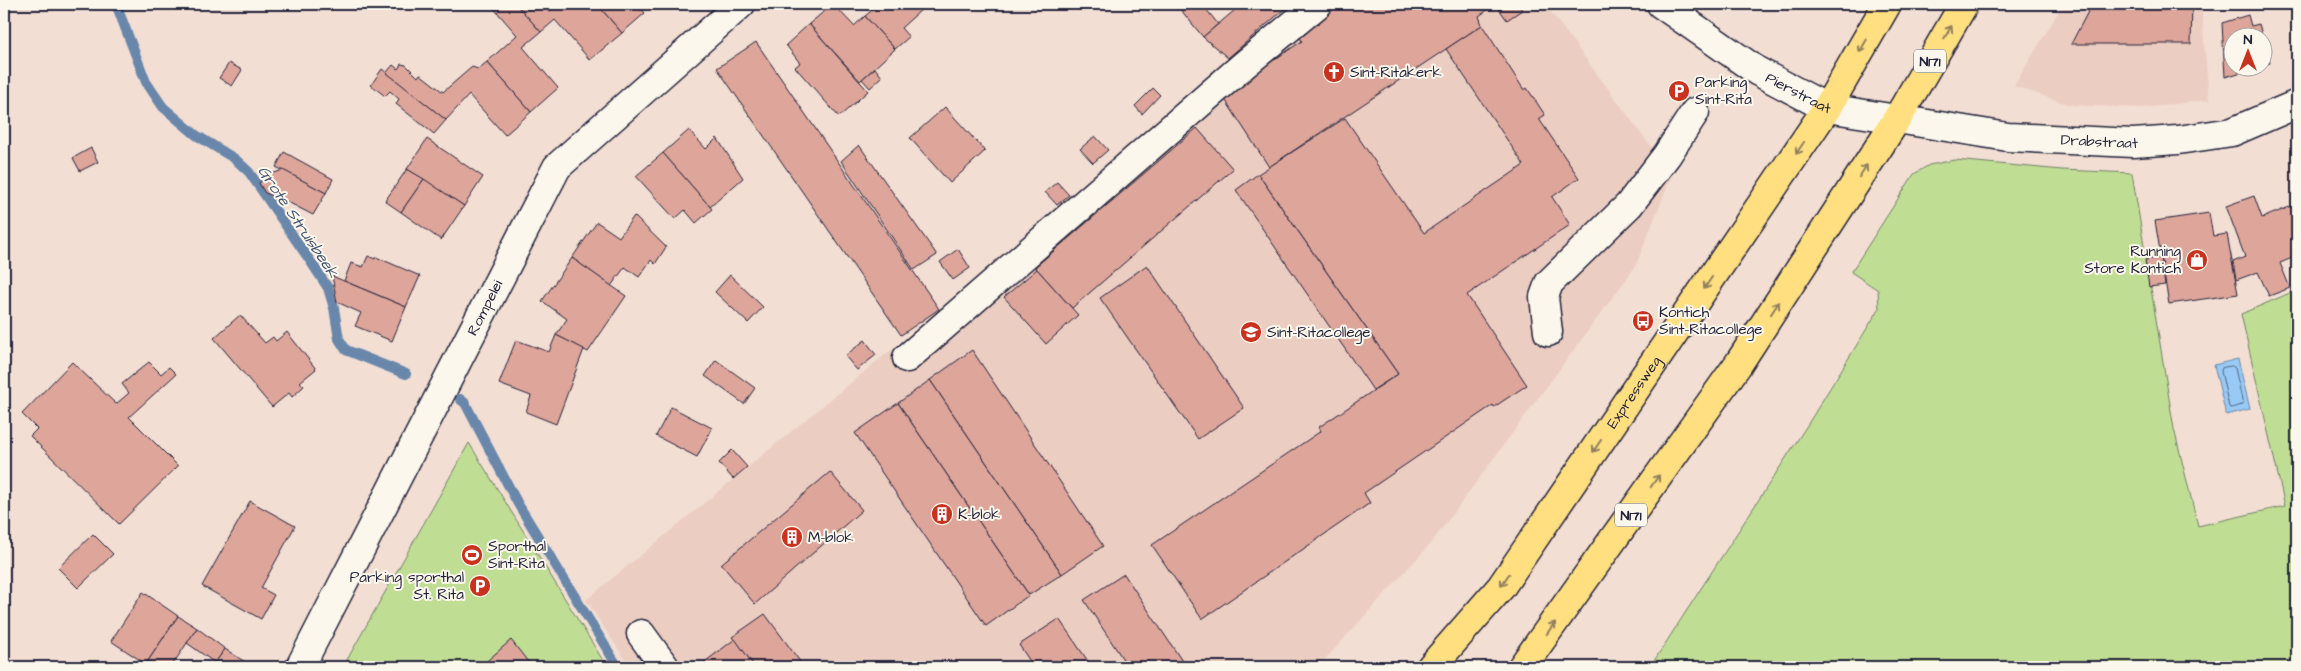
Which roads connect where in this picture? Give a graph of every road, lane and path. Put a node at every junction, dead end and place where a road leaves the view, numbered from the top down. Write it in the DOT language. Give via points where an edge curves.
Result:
graph roads {
  1 [pos="741,4"];
  2 [pos="1318,4"];
  3 [pos="1661,4"];
  4 [pos="1887,4"];
  5 [pos="1964,4"];
  6 [pos="2297,104"];
  7 [pos="1827,108"];
  8 [pos="1695,112"];
  9 [pos="1897,119"];
  10 [pos="1548,332"];
  11 [pos="907,358"];
  12 [pos="641,634"];
  13 [pos="300,667"];
  14 [pos="664,667"];
  15 [pos="1432,667"];
  16 [pos="1522,667"];
  1 -- 13 [label="street, Rompelei" via="557,166"];
  2 -- 11 [label="street"];
  3 -- 7 [label="street, Pierstraat" via="1757,71"];
  4 -- 7 [label="highway, Expressweg, one-way"];
  9 -- 5 [label="highway, N171, one-way"];
  6 -- 9 [label="street, Drabstraat" via="2232,132 2133,143 2008,136"];
  7 -- 9 [label="street, Pierstraat"];
  7 -- 15 [label="highway, Expressweg, one-way" via="1500,587"];
  8 -- 10 [label="street" via="1629,206 1549,283 1544,297"];
  16 -- 9 [label="highway, N171, one-way" via="1739,363"];
  12 -- 14 [label="street"];
}
